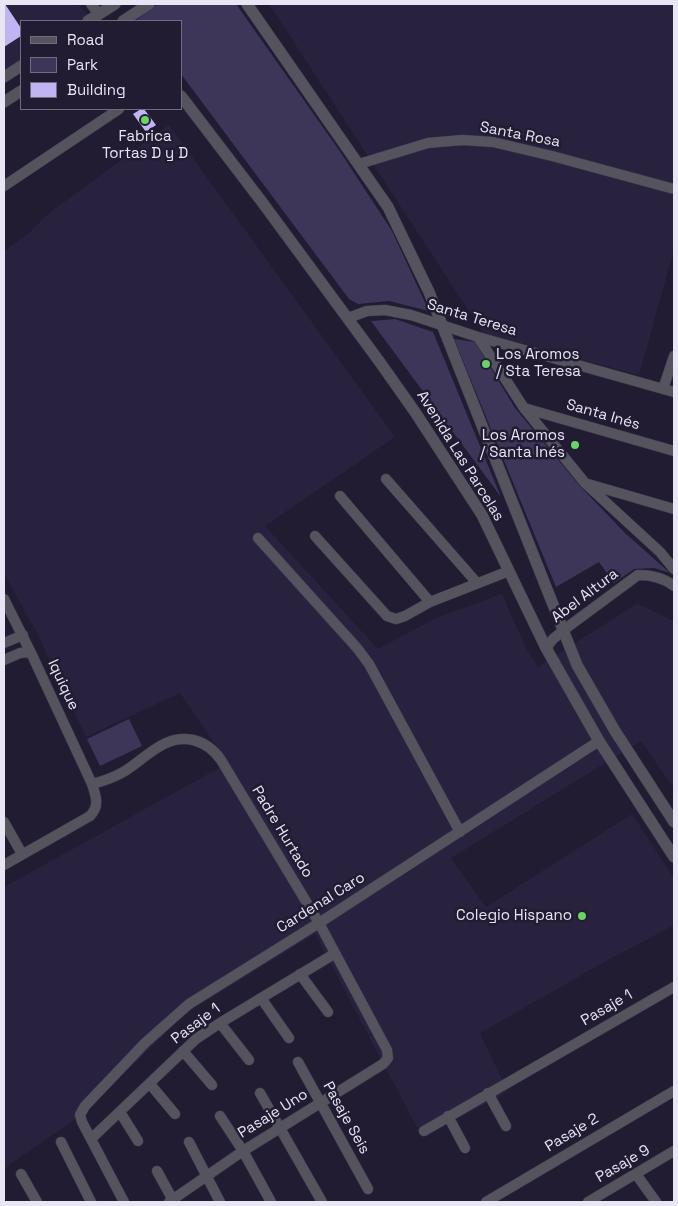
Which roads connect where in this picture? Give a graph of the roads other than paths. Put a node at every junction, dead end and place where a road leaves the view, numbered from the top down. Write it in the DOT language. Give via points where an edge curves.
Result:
graph roads {
  1 [pos="91,4"];
  2 [pos="115,4"];
  3 [pos="149,4"];
  4 [pos="247,4"];
  5 [pos="102,17"];
  6 [pos="125,20"];
  7 [pos="20,67"];
  8 [pos="4,78"];
  9 [pos="20,91"];
  10 [pos="182,97"];
  11 [pos="4,102"];
  12 [pos="118,110"];
  13 [pos="359,164"];
  14 [pos="4,186"];
  15 [pos="674,188"];
  16 [pos="348,318"];
  17 [pos="441,326"];
  18 [pos="478,337"];
  19 [pos="674,356"];
  20 [pos="664,389"];
  21 [pos="674,392"];
  22 [pos="524,408"];
  23 [pos="674,451"];
  24 [pos="386,479"];
  25 [pos="585,483"];
  26 [pos="340,496"];
  27 [pos="674,509"];
  28 [pos="315,536"];
  29 [pos="258,538"];
  30 [pos="674,569"];
  31 [pos="509,571"];
  32 [pos="477,583"];
  33 [pos="674,586"];
  34 [pos="4,599"];
  35 [pos="430,602"];
  36 [pos="562,632"];
  37 [pos="23,635"];
  38 [pos="4,643"];
  39 [pos="546,648"];
  40 [pos="30,652"];
  41 [pos="4,660"];
  42 [pos="599,741"];
  43 [pos="92,784"];
  44 [pos="4,822"];
  45 [pos="674,822"];
  46 [pos="460,832"];
  47 [pos="22,854"];
  48 [pos="674,857"];
  49 [pos="4,865"];
  50 [pos="319,923"];
  51 [pos="334,954"];
  52 [pos="300,974"];
  53 [pos="674,987"];
  54 [pos="261,998"];
  55 [pos="328,1012"];
  56 [pos="220,1023"];
  57 [pos="289,1038"];
  58 [pos="183,1050"];
  59 [pos="387,1050"];
  60 [pos="249,1060"];
  61 [pos="298,1062"];
  62 [pos="150,1084"];
  63 [pos="212,1085"];
  64 [pos="674,1090"];
  65 [pos="260,1092"];
  66 [pos="488,1093"];
  67 [pos="321,1103"];
  68 [pos="120,1112"];
  69 [pos="175,1114"];
  70 [pos="220,1116"];
  71 [pos="448,1116"];
  72 [pos="506,1126"];
  73 [pos="281,1127"];
  74 [pos="424,1131"];
  75 [pos="91,1138"];
  76 [pos="138,1141"];
  77 [pos="61,1142"];
  78 [pos="190,1142"];
  79 [pos="465,1148"];
  80 [pos="243,1151"];
  81 [pos="674,1151"];
  82 [pos="157,1171"];
  83 [pos="21,1174"];
  84 [pos="636,1174"];
  85 [pos="207,1176"];
  86 [pos="368,1189"];
  87 [pos="172,1201"];
  88 [pos="594,1201"];
  89 [pos="37,1202"];
  90 [pos="91,1202"];
  91 [pos="124,1202"];
  92 [pos="220,1202"];
  93 [pos="271,1202"];
  94 [pos="322,1202"];
  95 [pos="486,1202"];
  96 [pos="656,1202"];
  1 -- 5 [label="street"];
  2 -- 5 [label="street"];
  3 -- 6 [label="street"];
  4 -- 13 [label="street, Avenida Las Parcelas"];
  7 -- 8 [label="street"];
  9 -- 11 [label="street"];
  10 -- 16 [label="street, Avenida Las Parcelas"];
  12 -- 14 [label="street"];
  13 -- 15 [label="street, Santa Rosa" via="428,143 493,142"];
  13 -- 17 [label="street, Avenida Las Parcelas" via="388,207 416,262"];
  16 -- 17 [label="street, Santa Teresa" via="367,311 385,310"];
  16 -- 31 [label="street, Avenida Las Parcelas" via="415,412 482,515"];
  17 -- 18 [label="street, Santa Teresa"];
  17 -- 36 [label="street, Avenida Las Parcelas"];
  18 -- 20 [label="street, Santa Teresa"];
  18 -- 22 [label="street"];
  19 -- 20 [label="street"];
  20 -- 21 [label="street, Santa Teresa"];
  22 -- 23 [label="street, Santa Inés"];
  22 -- 25 [label="street"];
  24 -- 32 [label="street"];
  25 -- 27 [label="street"];
  25 -- 30 [label="street"];
  26 -- 35 [label="street"];
  28 -- 35 [label="street" via="387,616 396,619"];
  29 -- 46 [label="street" via="369,664"];
  31 -- 32 [label="street"];
  31 -- 39 [label="street, Avenida Las Parcelas"];
  32 -- 35 [label="street"];
  33 -- 36 [label="street, Abel Altura" via="650,575 638,575"];
  34 -- 37 [label="street, Iquique"];
  36 -- 39 [label="street, Abel Altura"];
  36 -- 45 [label="street, Avenida Las Parcelas" via="596,700"];
  37 -- 38 [label="street"];
  37 -- 40 [label="street, Iquique"];
  39 -- 42 [label="street, Avenida Las Parcelas"];
  40 -- 41 [label="street"];
  40 -- 43 [label="street, Iquique"];
  42 -- 46 [label="street, Cardenal Caro"];
  42 -- 48 [label="street, Avenida Las Parcelas"];
  43 -- 47 [label="street, Iquique" via="97,799 92,813"];
  43 -- 50 [label="street, Padre Hurtado" via="115,776 164,743 186,739 206,744 219,756"];
  44 -- 47 [label="street"];
  46 -- 50 [label="street, Cardenal Caro"];
  47 -- 49 [label="street, Iquique"];
  50 -- 51 [label="street, Padre Hurtado"];
  50 -- 75 [label="street, Cardenal Caro" via="189,1004 145,1043 85,1106 80,1115"];
  51 -- 52 [label="street, Pasaje 1"];
  51 -- 59 [label="street, Padre Hurtado"];
  52 -- 54 [label="street, Pasaje 1"];
  52 -- 55 [label="street"];
  53 -- 66 [label="street, Pasaje 1"];
  54 -- 56 [label="street, Pasaje 1"];
  54 -- 57 [label="street"];
  56 -- 58 [label="street, Pasaje 1"];
  56 -- 60 [label="street"];
  58 -- 62 [label="street, Pasaje 1"];
  58 -- 63 [label="street"];
  59 -- 67 [label="street, Pasaje Uno" via="388,1058 383,1064"];
  61 -- 67 [label="street, Pasaje Seis"];
  62 -- 68 [label="street, Pasaje 1"];
  62 -- 69 [label="street"];
  64 -- 95 [label="street, Pasaje 2"];
  65 -- 73 [label="street"];
  66 -- 71 [label="street, Pasaje 1"];
  66 -- 72 [label="street"];
  67 -- 73 [label="street, Pasaje Uno"];
  67 -- 86 [label="street, Pasaje Seis"];
  68 -- 75 [label="street, Pasaje 1"];
  68 -- 76 [label="street"];
  70 -- 80 [label="street"];
  71 -- 74 [label="street, Pasaje 1"];
  71 -- 79 [label="street"];
  73 -- 80 [label="street, Pasaje Uno"];
  73 -- 94 [label="street"];
  75 -- 91 [label="street"];
  77 -- 90 [label="street"];
  78 -- 85 [label="street"];
  80 -- 85 [label="street, Pasaje Uno"];
  80 -- 93 [label="street"];
  81 -- 84 [label="street, Pasaje 9"];
  82 -- 87 [label="street"];
  83 -- 89 [label="street"];
  84 -- 88 [label="street, Pasaje 9"];
  84 -- 96 [label="street"];
  85 -- 87 [label="street, Pasaje Uno"];
  85 -- 92 [label="street"];
}
